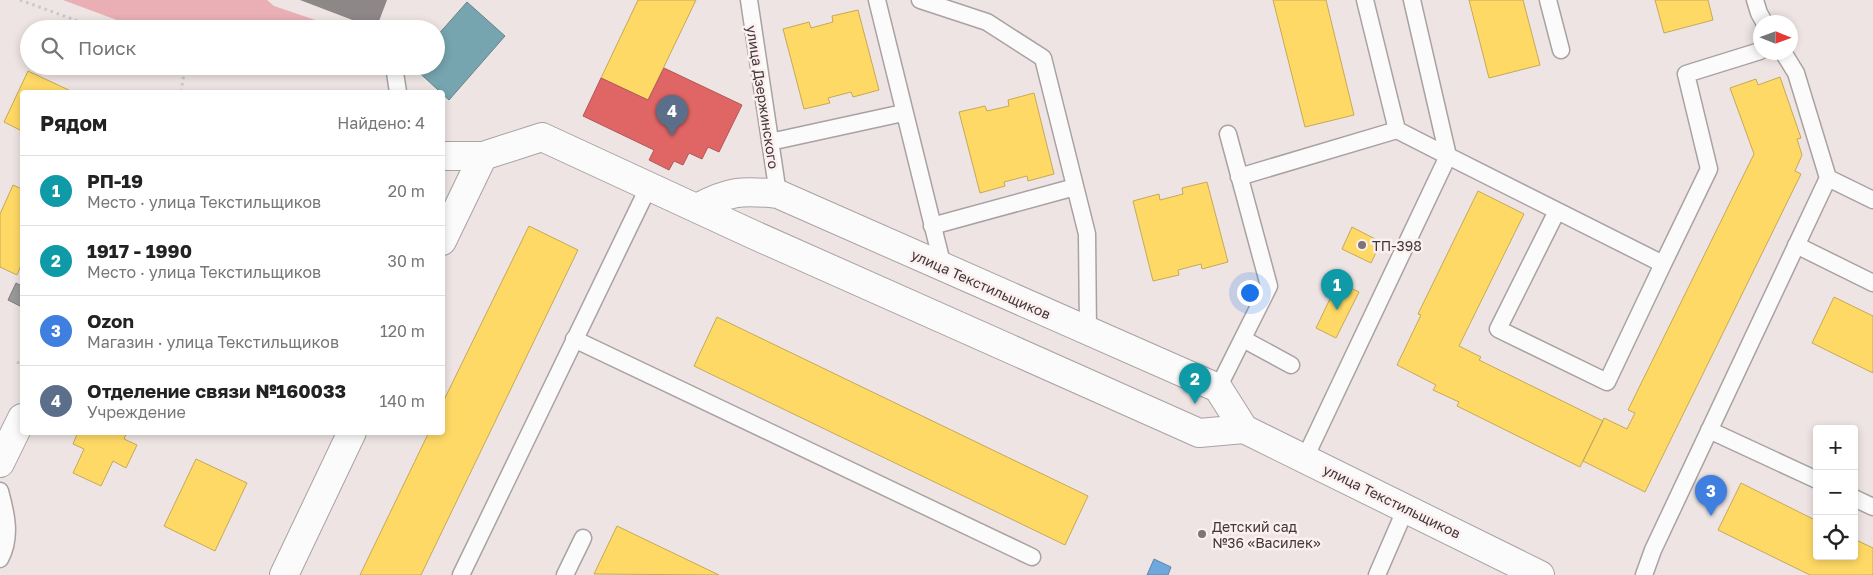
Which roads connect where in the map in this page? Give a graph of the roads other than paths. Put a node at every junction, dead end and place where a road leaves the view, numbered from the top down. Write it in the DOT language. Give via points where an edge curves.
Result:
graph roads {
  1 [pos="748,0"];
  2 [pos="877,0"];
  3 [pos="920,0"];
  4 [pos="1365,0"];
  5 [pos="1412,0"];
  6 [pos="1548,0"];
  7 [pos="1755,0"];
  8 [pos="1759,15"];
  9 [pos="1561,50"];
  10 [pos="1753,53"];
  11 [pos="1788,60"];
  12 [pos="395,75"];
  13 [pos="398,90"];
  14 [pos="903,113"];
  15 [pos="1397,130"];
  16 [pos="1228,134"];
  17 [pos="770,142"];
  18 [pos="445,156"];
  19 [pos="483,156"];
  20 [pos="1448,156"];
  21 [pos="1239,177"];
  22 [pos="1828,178"];
  23 [pos="649,186"];
  24 [pos="1075,187"];
  25 [pos="778,194"];
  26 [pos="1873,200"];
  27 [pos="697,208"];
  28 [pos="1557,211"];
  29 [pos="932,226"];
  30 [pos="445,235"];
  31 [pos="1796,245"];
  32 [pos="1663,264"];
  33 [pos="942,267"];
  34 [pos="1873,283"];
  35 [pos="1088,331"];
  36 [pos="574,339"];
  37 [pos="1243,339"];
  38 [pos="1291,365"];
  39 [pos="1218,388"];
  40 [pos="20,422"];
  41 [pos="1244,429"];
  42 [pos="1709,430"];
  43 [pos="351,435"];
  44 [pos="1305,458"];
  45 [pos="0,463"];
  46 [pos="1813,478"];
  47 [pos="0,491"];
  48 [pos="1858,500"];
  49 [pos="1873,506"];
  50 [pos="1406,508"];
  51 [pos="583,538"];
  52 [pos="1032,557"];
  53 [pos="0,559"];
  54 [pos="284,575"];
  55 [pos="461,575"];
  56 [pos="565,575"];
  57 [pos="1377,575"];
  58 [pos="1540,575"];
  59 [pos="1644,575"];
  1 -- 17 [label="lane, улица Дзержинского"];
  2 -- 14 [label="lane"];
  3 -- 24 [label="lane" via="987,22 1043,58"];
  4 -- 15 [label="lane"];
  5 -- 20 [label="lane"];
  6 -- 9 [label="lane"];
  7 -- 8 [label="lane"];
  10 -- 32 [label="lane" via="1686,74 1709,169"];
  11 -- 22 [label="lane" via="1796,73"];
  12 -- 13 [label="lane"];
  14 -- 17 [label="lane"];
  14 -- 29 [label="lane"];
  15 -- 20 [label="lane"];
  15 -- 21 [label="lane"];
  16 -- 21 [label="lane"];
  17 -- 25 [label="lane, улица Дзержинского"];
  18 -- 19 [label="street"];
  19 -- 23 [label="street" via="542,137"];
  19 -- 30 [label="street"];
  20 -- 28 [label="lane"];
  20 -- 44 [label="lane"];
  21 -- 37 [label="lane" via="1269,286"];
  22 -- 26 [label="lane"];
  22 -- 31 [label="lane"];
  23 -- 27 [label="street"];
  23 -- 36 [label="lane"];
  24 -- 29 [label="lane"];
  24 -- 35 [label="lane" via="1087,234"];
  25 -- 27 [label="street, улица Текстильщиков" via="748,190 721,195"];
  25 -- 33 [label="street, улица Текстильщиков"];
  27 -- 41 [label="street" via="1199,433"];
  28 -- 32 [label="lane"];
  28 -- 32 [label="lane" via="1498,329 1607,382"];
  29 -- 33 [label="lane"];
  31 -- 34 [label="lane"];
  31 -- 42 [label="lane"];
  33 -- 35 [label="street, улица Текстильщиков"];
  35 -- 39 [label="street, улица Текстильщиков"];
  36 -- 52 [label="lane"];
  36 -- 55 [label="lane"];
  37 -- 38 [label="lane"];
  37 -- 39 [label="lane"];
  39 -- 41 [label="street"];
  40 -- 45 [label="street"];
  41 -- 44 [label="street, улица Текстильщиков"];
  42 -- 46 [label="lane"];
  42 -- 59 [label="lane" via="1652,550"];
  43 -- 54 [label="street"];
  44 -- 50 [label="street, улица Текстильщиков"];
  47 -- 53 [label="lane" via="7,523 6,544"];
  48 -- 49 [label="lane"];
  50 -- 57 [label="lane"];
  50 -- 58 [label="street, улица Текстильщиков"];
  51 -- 56 [label="lane"];
}
